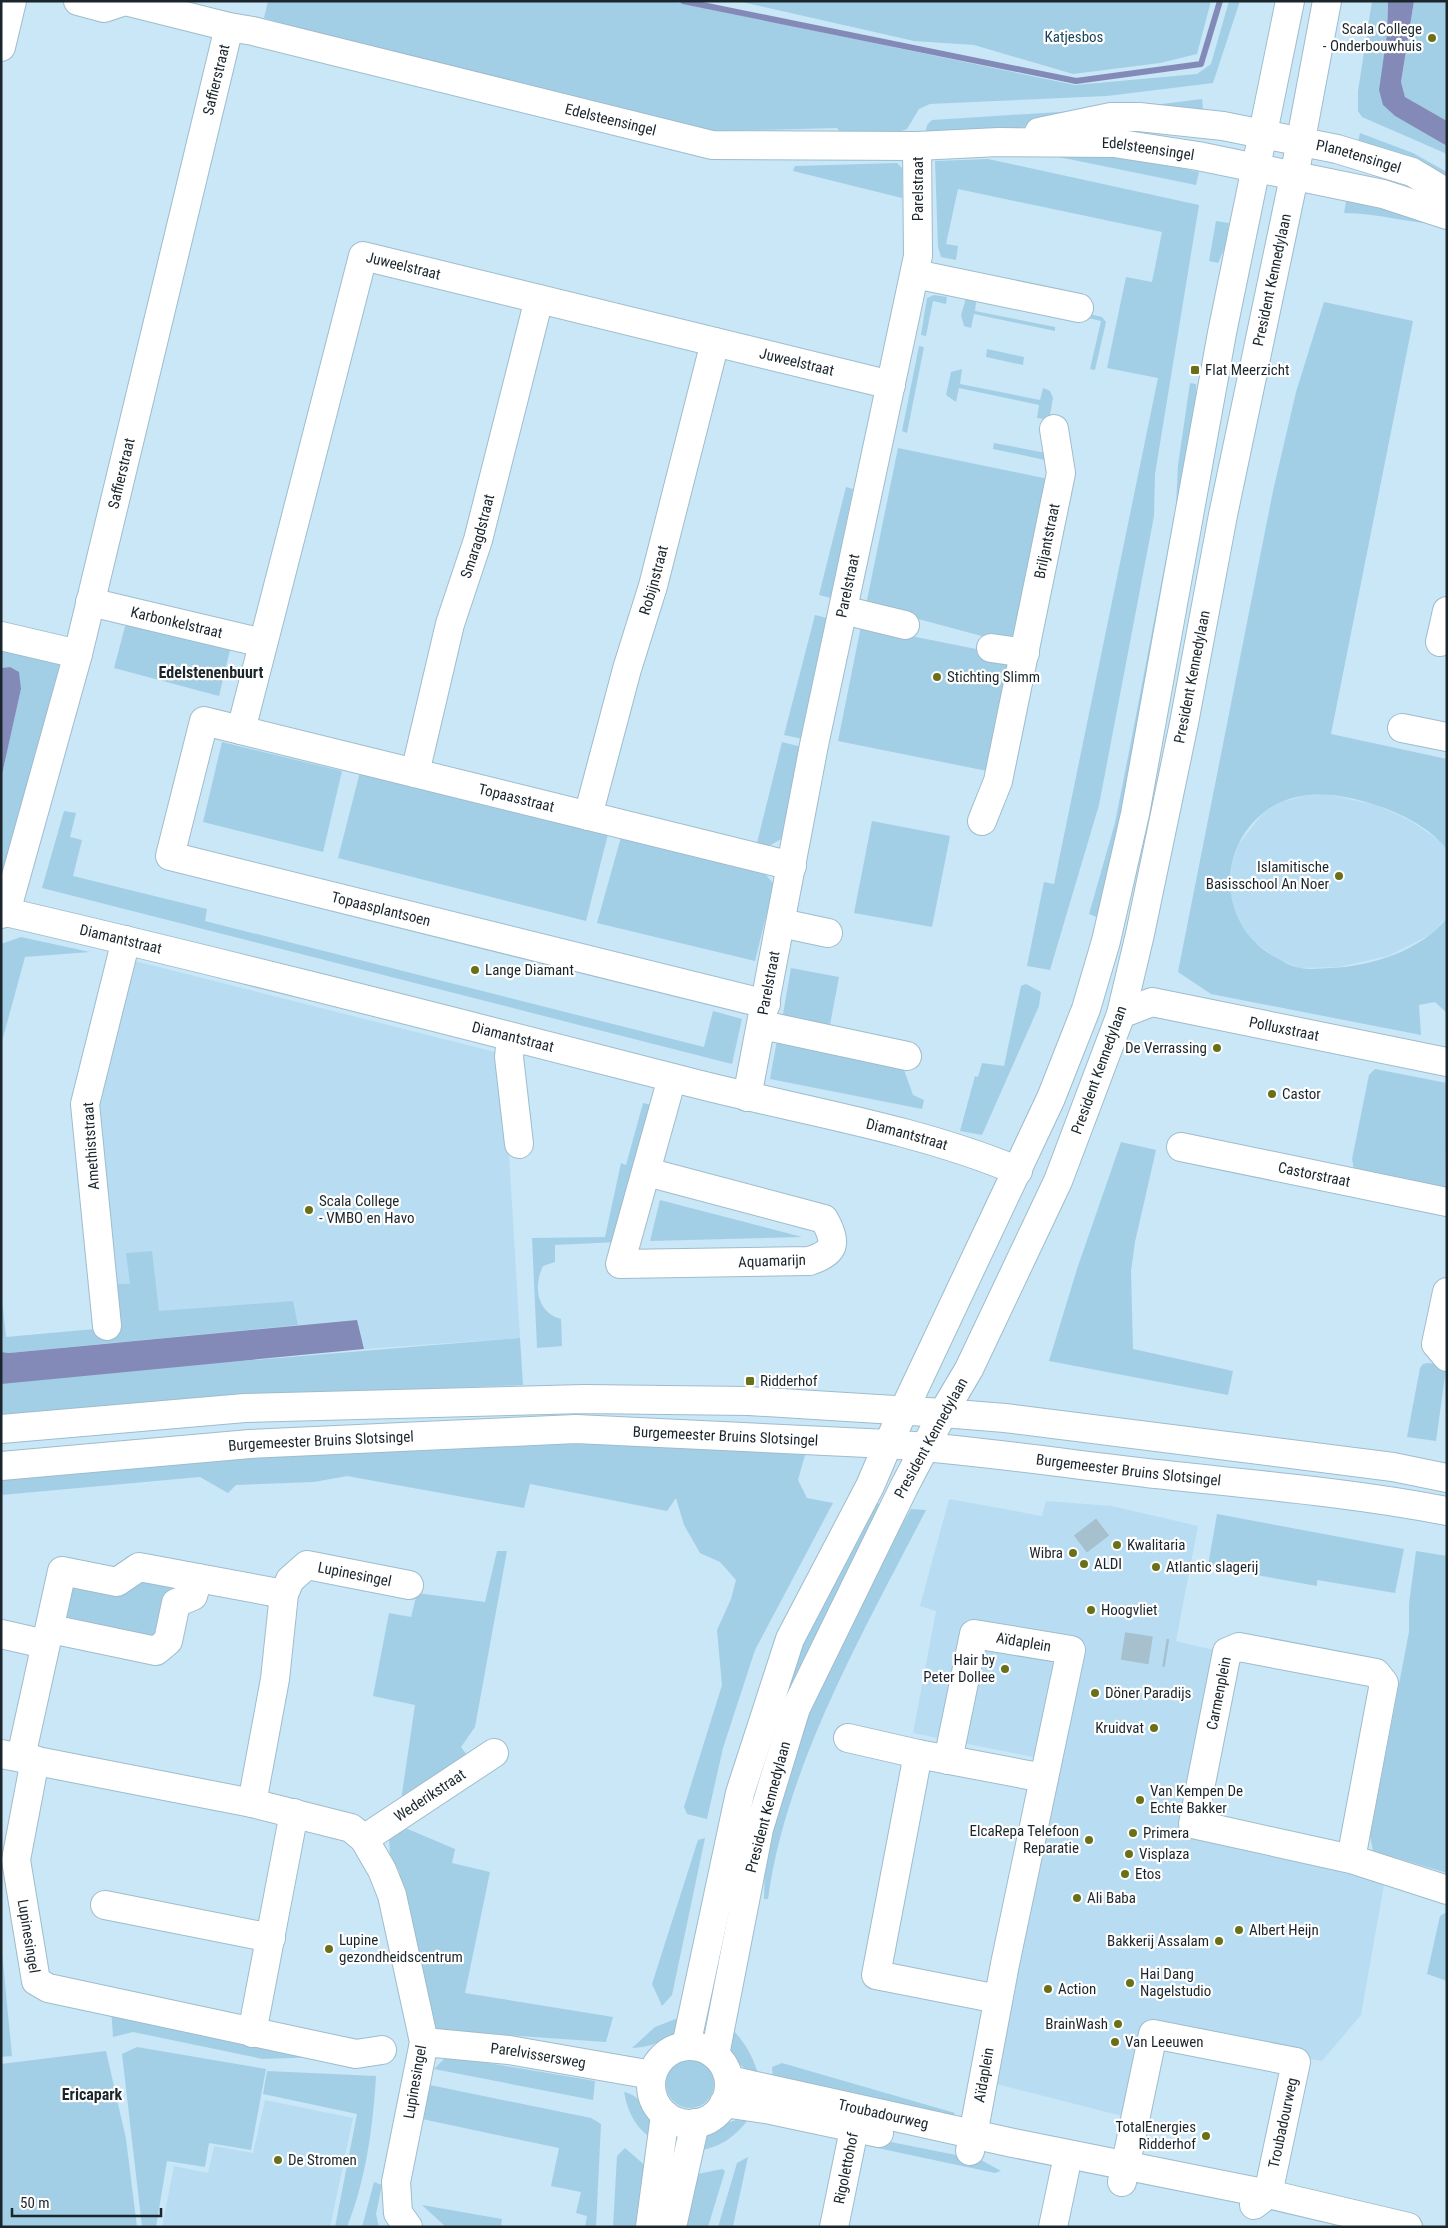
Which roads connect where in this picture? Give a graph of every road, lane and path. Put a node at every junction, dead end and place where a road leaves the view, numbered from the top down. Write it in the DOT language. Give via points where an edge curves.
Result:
graph roads {
  1 [pos="12,1"];
  2 [pos="78,1"];
  3 [pos="1290,1"];
  4 [pos="1327,1"];
  5 [pos="229,27"];
  6 [pos="1,46"];
  7 [pos="1264,134"];
  8 [pos="1302,141"];
  9 [pos="999,142"];
  10 [pos="917,146"];
  11 [pos="1257,168"];
  12 [pos="1294,177"];
  13 [pos="1447,193"];
  14 [pos="1447,215"];
  15 [pos="915,274"];
  16 [pos="539,299"];
  17 [pos="1079,308"];
  18 [pos="714,342"];
  19 [pos="891,385"];
  20 [pos="1054,429"];
  21 [pos="90,602"];
  22 [pos="843,610"];
  23 [pos="1447,611"];
  24 [pos="905,625"];
  25 [pos="1,636"];
  26 [pos="1440,642"];
  27 [pos="263,643"];
  28 [pos="991,648"];
  29 [pos="1025,653"];
  30 [pos="78,654"];
  31 [pos="1402,728"];
  32 [pos="241,730"];
  33 [pos="1447,737"];
  34 [pos="415,773"];
  35 [pos="588,816"];
  36 [pos="982,820"];
  37 [pos="792,866"];
  38 [pos="4,913"];
  39 [pos="781,923"];
  40 [pos="828,933"];
  41 [pos="126,940"];
  42 [pos="764,1014"];
  43 [pos="1121,1014"];
  44 [pos="511,1037"];
  45 [pos="906,1056"];
  46 [pos="1447,1062"];
  47 [pos="672,1078"];
  48 [pos="747,1097"];
  49 [pos="519,1144"];
  50 [pos="1181,1148"];
  51 [pos="1018,1171"];
  52 [pos="647,1172"];
  53 [pos="1447,1202"];
  54 [pos="1447,1292"];
  55 [pos="107,1326"];
  56 [pos="1447,1357"];
  57 [pos="904,1409"];
  58 [pos="943,1413"];
  59 [pos="1,1429"];
  60 [pos="888,1444"];
  61 [pos="926,1447"];
  62 [pos="1,1466"];
  63 [pos="1447,1478"];
  64 [pos="1447,1511"];
  65 [pos="198,1578"];
  66 [pos="409,1585"];
  67 [pos="284,1594"];
  68 [pos="1,1634"];
  69 [pos="48,1636"];
  70 [pos="848,1738"];
  71 [pos="494,1753"];
  72 [pos="918,1754"];
  73 [pos="19,1757"];
  74 [pos="948,1760"];
  75 [pos="1044,1778"];
  76 [pos="252,1803"];
  77 [pos="294,1813"];
  78 [pos="364,1839"];
  79 [pos="1352,1859"];
  80 [pos="1447,1890"];
  81 [pos="105,1905"];
  82 [pos="271,1938"];
  83 [pos="998,1999"];
  84 [pos="252,2033"];
  85 [pos="424,2042"];
  86 [pos="686,2046"];
  87 [pos="382,2050"];
  88 [pos="715,2055"];
  89 [pos="652,2075"];
  90 [pos="726,2091"];
  91 [pos="665,2114"];
  92 [pos="856,2118"];
  93 [pos="695,2123"];
  94 [pos="971,2143"];
  95 [pos="1065,2170"];
  96 [pos="1124,2174"];
  97 [pos="1260,2201"];
  98 [pos="1396,2225"];
  99 [pos="408,2227"];
  100 [pos="650,2227"];
  101 [pos="672,2227"];
  102 [pos="834,2227"];
  103 [pos="1053,2227"];
  1 -- 6 [label="street"];
  2 -- 5 [label="street, Edelsteensingel" via="104,8 124,1"];
  3 -- 7 [label="street, President Kennedylaan"];
  4 -- 8 [label="street, President Kennedylaan"];
  5 -- 10 [label="street, Edelsteensingel" via="712,145"];
  5 -- 21 [label="street, Saffierstraat"];
  7 -- 8 [label="street, Planetensingel"];
  7 -- 9 [label="street, Edelsteensingel" via="1204,124 1111,117"];
  7 -- 11 [label="street, President Kennedylaan"];
  8 -- 12 [label="street, President Kennedylaan"];
  8 -- 13 [label="street, Planetensingel" via="1412,172"];
  9 -- 10 [label="street, Edelsteensingel"];
  9 -- 11 [label="street, Edelsteensingel" via="1114,144"];
  10 -- 15 [label="street, Parelstraat" via="918,256"];
  11 -- 12 [label="street, Edelsteensingel"];
  11 -- 51 [label="street, President Kennedylaan" via="1220,341 1135,814 1109,928 1086,1009 1052,1098"];
  12 -- 14 [label="street, Planetensingel" via="1383,194"];
  12 -- 43 [label="street, President Kennedylaan"];
  15 -- 17 [label="street"];
  15 -- 19 [label="street, Parelstraat"];
  16 -- 18 [label="street, Juweelstraat"];
  16 -- 27 [label="street, Juweelstraat" via="362,256"];
  16 -- 34 [label="street, Smaragdstraat" via="478,540 450,624"];
  18 -- 19 [label="street, Juweelstraat"];
  18 -- 35 [label="street, Robijnstraat" via="653,586 626,669"];
  19 -- 22 [label="street, Parelstraat"];
  20 -- 29 [label="street, Briljantstraat" via="1061,473"];
  21 -- 27 [label="street, Karbonkelstraat"];
  21 -- 30 [label="street, Saffierstraat"];
  22 -- 24 [label="street"];
  22 -- 37 [label="street, Parelstraat"];
  23 -- 26 [label="street"];
  25 -- 30 [label="street"];
  27 -- 32 [label="street, Juweelstraat"];
  28 -- 29 [label="street"];
  29 -- 36 [label="street, Briljantstraat" via="998,781"];
  30 -- 38 [label="street, Saffierstraat"];
  31 -- 33 [label="street"];
  32 -- 34 [label="street, Topaasstraat"];
  32 -- 42 [label="street, Topaasplantsoen" via="204,721 170,856"];
  34 -- 35 [label="street, Topaasstraat"];
  35 -- 37 [label="street, Topaasstraat"];
  37 -- 39 [label="street, Parelstraat"];
  38 -- 41 [label="street, Diamantstraat"];
  39 -- 40 [label="street"];
  39 -- 42 [label="street, Parelstraat"];
  41 -- 44 [label="street, Diamantstraat"];
  41 -- 55 [label="street, Amethiststraat" via="85,1104"];
  42 -- 45 [label="street, Parelstraat"];
  42 -- 48 [label="street, Parelstraat"];
  43 -- 46 [label="street, Polluxstraat" via="1152,1002"];
  43 -- 58 [label="street, President Kennedylaan" via="1058,1181 969,1370"];
  44 -- 47 [label="street, Diamantstraat"];
  44 -- 49 [label="street" via="509,1057"];
  47 -- 48 [label="street, Diamantstraat"];
  47 -- 52 [label="street, Aquamarijn"];
  48 -- 51 [label="street, Diamantstraat" via="934,1141"];
  50 -- 53 [label="street, Castorstraat"];
  51 -- 57 [label="street, President Kennedylaan"];
  52 -- 52 [label="street, Aquamarijn" via="824,1219 832,1232 832,1246 826,1256 809,1261 620,1264"];
  54 -- 56 [label="street" via="1436,1344"];
  57 -- 58 [label="street"];
  57 -- 59 [label="street" via="749,1401 584,1399 246,1408"];
  57 -- 60 [label="street, President Kennedylaan"];
  58 -- 61 [label="street, President Kennedylaan"];
  58 -- 63 [label="street" via="1393,1467"];
  60 -- 61 [label="street, Burgemeester Bruins Slotsingel"];
  60 -- 62 [label="street, Burgemeester Bruins Slotsingel" via="576,1429 250,1444"];
  60 -- 86 [label="street, President Kennedylaan" via="870,1486 790,1639 740,1793"];
  61 -- 64 [label="street, Burgemeester Bruins Slotsingel" via="1387,1500"];
  61 -- 88 [label="street, President Kennedylaan" via="796,1708 759,1829"];
  65 -- 67 [label="street, Lupinesingel"];
  65 -- 69 [label="street" via="193,1596 176,1602 168,1641 156,1651"];
  65 -- 69 [label="street, Lupinesingel" via="139,1567 117,1582 62,1571"];
  66 -- 67 [label="street, Lupinesingel" via="307,1566 290,1580"];
  67 -- 76 [label="street, Lupinesingel" via="275,1680"];
  68 -- 69 [label="street"];
  69 -- 73 [label="street, Lupinesingel"];
  70 -- 72 [label="street"];
  71 -- 78 [label="street, Wederikstraat"];
  72 -- 74 [label="street"];
  72 -- 83 [label="street" via="876,1975"];
  73 -- 76 [label="street, Lupinesingel"];
  73 -- 84 [label="street, Lupinesingel" via="16,1860 36,1981 48,1988"];
  74 -- 75 [label="street"];
  74 -- 75 [label="street, Aïdaplein" via="974,1634 1071,1650"];
  75 -- 83 [label="street, Aïdaplein"];
  76 -- 77 [label="street, Lupinesingel"];
  77 -- 78 [label="street, Lupinesingel" via="351,1828"];
  77 -- 82 [label="street"];
  78 -- 85 [label="street, Lupinesingel" via="392,1896"];
  79 -- 79 [label="street, Carmenplein" via="1384,1683 1376,1673 1239,1647 1227,1652 1193,1824"];
  79 -- 80 [label="street, Carmenplein"];
  81 -- 82 [label="street"];
  82 -- 84 [label="street"];
  83 -- 94 [label="street, Aïdaplein"];
  84 -- 87 [label="street, Lupinesingel" via="356,2054"];
  85 -- 89 [label="street, Parelvissersweg" via="509,2050"];
  85 -- 99 [label="street, Lupinesingel" via="396,2182 398,2213"];
  86 -- 88 [label="street" via="701,2048"];
  86 -- 89 [label="street" via="664,2055"];
  88 -- 90 [label="street" via="726,2069"];
  89 -- 91 [label="street" via="653,2096"];
  90 -- 92 [label="street, Troubadourweg"];
  90 -- 93 [label="street" via="715,2115"];
  91 -- 93 [label="street" via="679,2122"];
  91 -- 100 [label="street"];
  92 -- 94 [label="street, Troubadourweg"];
  92 -- 102 [label="street, Rigolettohof"];
  93 -- 101 [label="street"];
  94 -- 95 [label="street, Troubadourweg"];
  94 -- 96 [label="street, Troubadourweg"];
  95 -- 96 [label="street, Troubadourweg"];
  95 -- 103 [label="street"];
  96 -- 97 [label="street, Troubadourweg"];
  96 -- 97 [label="street, Troubadourweg" via="1153,2034 1296,2062"];
  97 -- 98 [label="street, Troubadourweg" via="1296,2217"];
}
